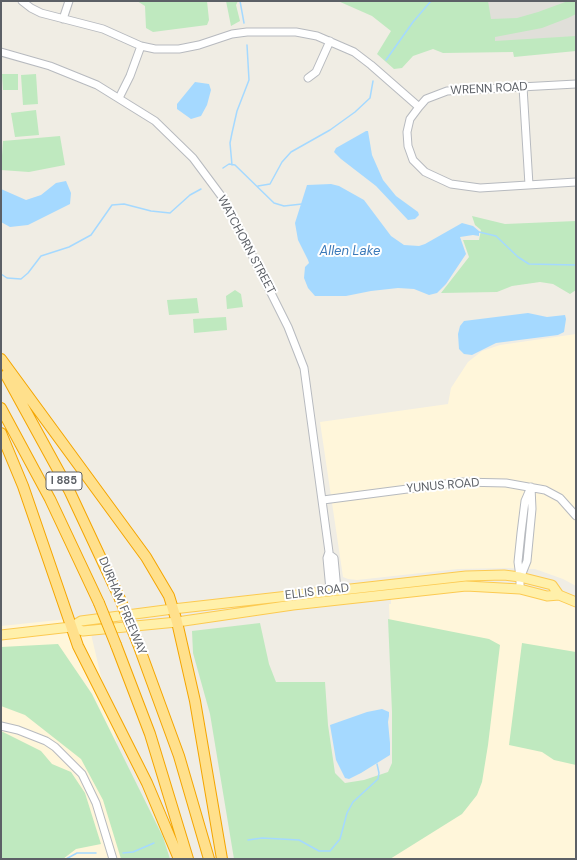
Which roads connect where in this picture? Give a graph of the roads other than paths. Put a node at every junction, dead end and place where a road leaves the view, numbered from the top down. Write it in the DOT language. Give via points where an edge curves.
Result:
graph roads {
  1 [pos="22,1"];
  2 [pos="69,1"];
  3 [pos="63,19"];
  4 [pos="330,41"];
  5 [pos="141,46"];
  6 [pos="1,52"];
  7 [pos="308,78"];
  8 [pos="576,84"];
  9 [pos="523,87"];
  10 [pos="119,98"];
  11 [pos="419,107"];
  12 [pos="576,182"];
  13 [pos="529,185"];
  14 [pos="1,359"];
  15 [pos="1,367"];
  16 [pos="1,408"];
  17 [pos="1,433"];
  18 [pos="531,487"];
  19 [pos="323,500"];
  20 [pos="576,516"];
  21 [pos="520,577"];
  22 [pos="389,584"];
  23 [pos="520,589"];
  24 [pos="334,590"];
  25 [pos="559,595"];
  26 [pos="335,601"];
  27 [pos="576,602"];
  28 [pos="292,605"];
  29 [pos="173,609"];
  30 [pos="177,622"];
  31 [pos="72,627"];
  32 [pos="1,635"];
  33 [pos="1,726"];
  34 [pos="113,859"];
  35 [pos="179,859"];
  36 [pos="188,859"];
  37 [pos="209,859"];
  38 [pos="222,859"];
  1 -- 3 [label="street" via="41,13"];
  2 -- 3 [label="street"];
  3 -- 5 [label="street" via="103,29"];
  4 -- 5 [label="street" via="296,32 271,31 232,34 179,49"];
  4 -- 7 [label="street" via="316,72"];
  4 -- 11 [label="street" via="354,52"];
  5 -- 10 [label="street"];
  6 -- 10 [label="street, WATCHORN STREET" via="76,76"];
  8 -- 9 [label="street, WRENN ROAD"];
  9 -- 11 [label="street, WRENN ROAD" via="448,91 426,100"];
  9 -- 13 [label="street"];
  10 -- 19 [label="street, WATCHORN STREET" via="155,121 176,140 206,174 225,202 299,352 307,384"];
  11 -- 13 [label="street, WRENN ROAD" via="410,119 407,132 408,146 413,160 425,172 439,180 463,186 480,188"];
  12 -- 13 [label="street, WRENN ROAD"];
  14 -- 29 [label="highway" via="146,557 165,588"];
  15 -- 37 [label="highway, DURHAM FREEWAY / I 885, bridge" via="69,490 120,599 176,748"];
  16 -- 36 [label="highway, DURHAM FREEWAY / I 885, bridge" via="50,499 99,603 152,741"];
  17 -- 31 [label="highway"];
  18 -- 19 [label="street, YUNUS ROAD" via="506,483 465,482"];
  18 -- 20 [label="street, YUNUS ROAD" via="545,490 560,498"];
  18 -- 21 [label="street" via="532,509 527,561"];
  19 -- 24 [label="street, WATCHORN STREET" via="330,555 334,558"];
  21 -- 22 [label="main road, ELLIS ROAD" via="483,575"];
  21 -- 23 [label="street"];
  21 -- 25 [label="main road, ELLIS ROAD" via="552,585"];
  22 -- 24 [label="main road, ELLIS ROAD"];
  22 -- 26 [label="main road" via="384,589 344,596"];
  23 -- 25 [label="main road, ELLIS ROAD" via="547,596"];
  23 -- 26 [label="main road, ELLIS ROAD" via="466,586"];
  24 -- 28 [label="main road" via="330,595 299,601"];
  24 -- 29 [label="main road, ELLIS ROAD"];
  25 -- 27 [label="main road, ELLIS ROAD"];
  26 -- 28 [label="main road, ELLIS ROAD"];
  28 -- 30 [label="main road, ELLIS ROAD"];
  29 -- 30 [label="highway"];
  29 -- 31 [label="main road, ELLIS ROAD" via="81,621"];
  30 -- 31 [label="main road, ELLIS ROAD" via="83,631"];
  30 -- 38 [label="highway" via="195,701"];
  31 -- 32 [label="main road, ELLIS ROAD"];
  31 -- 35 [label="highway" via="82,655 152,795"];
  33 -- 34 [label="street" via="46,741 82,774 102,817"];
}
